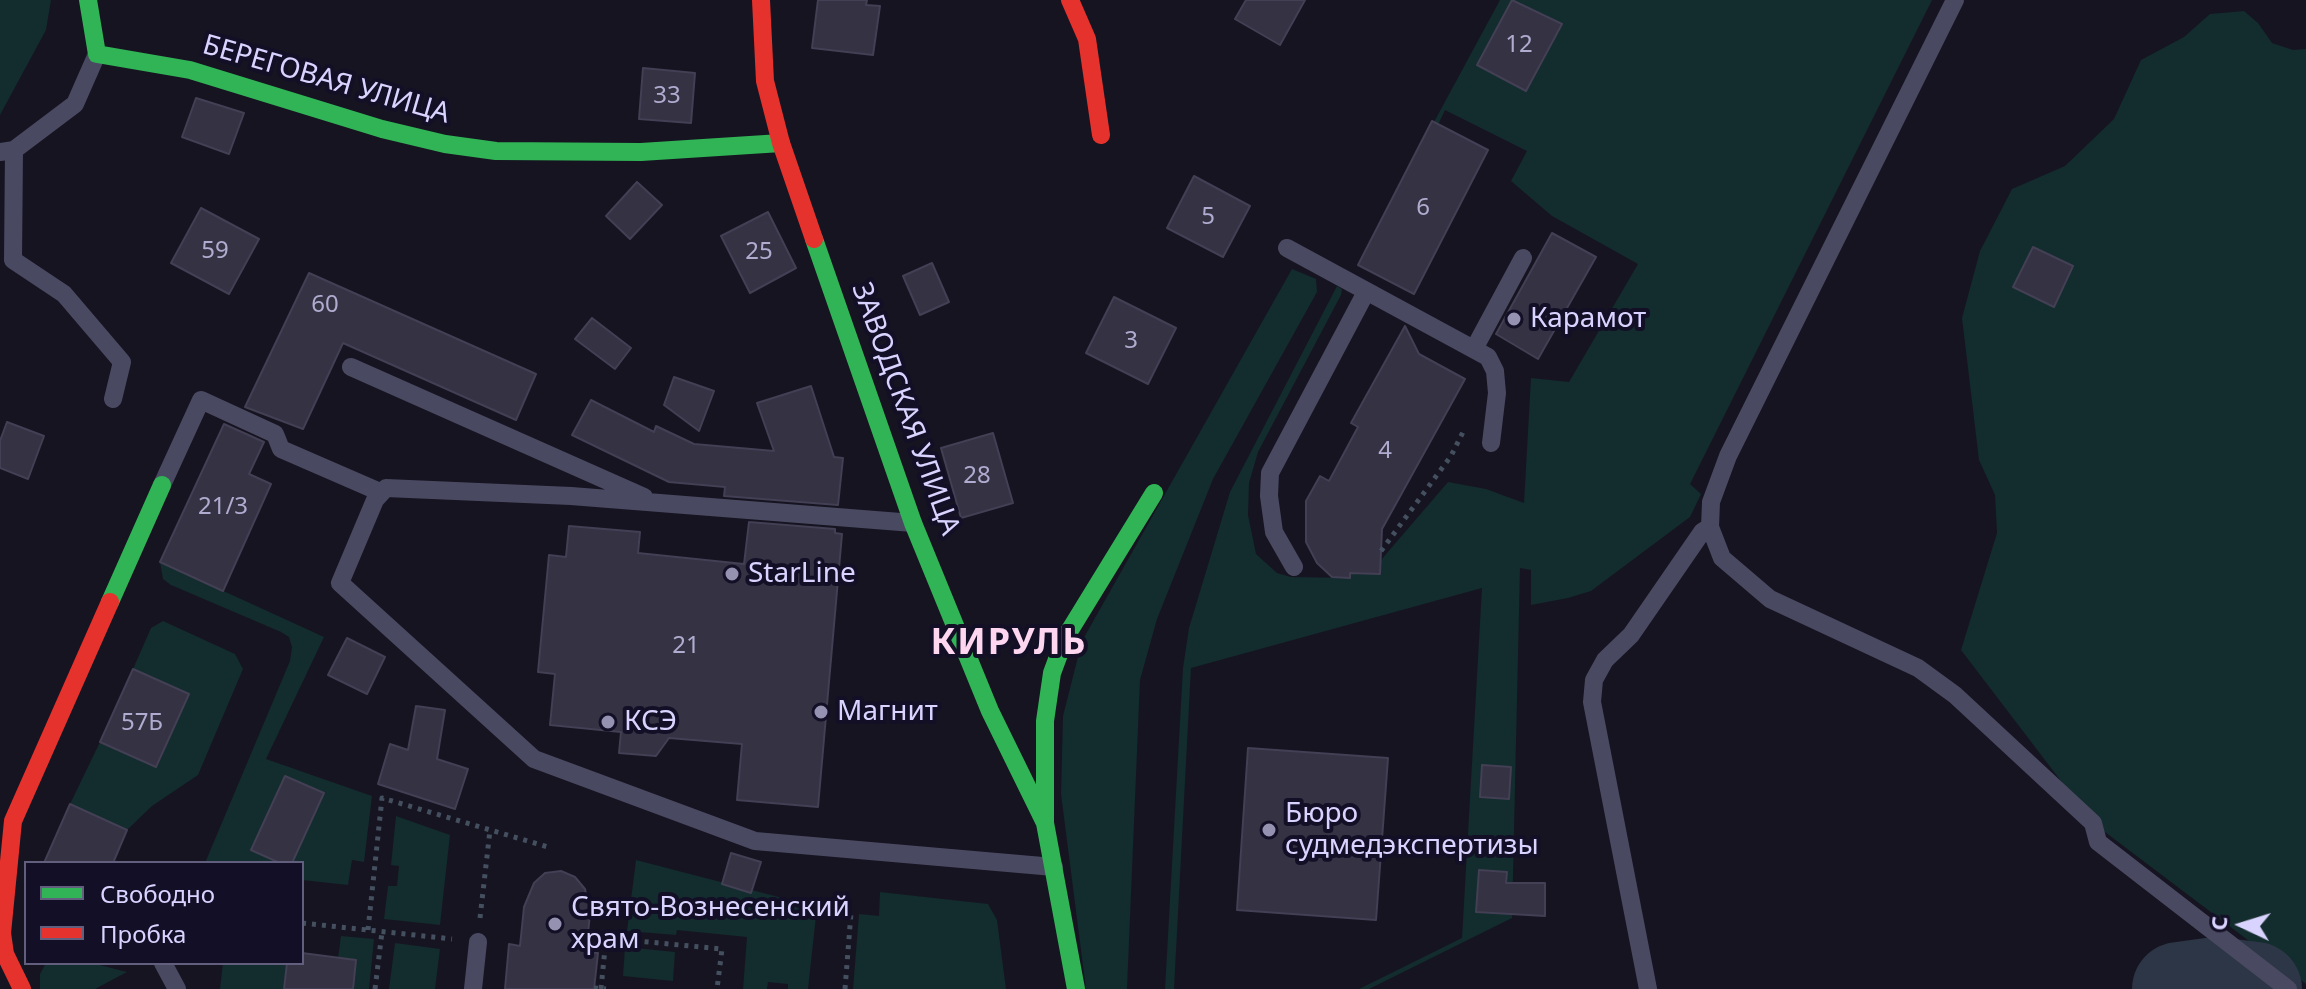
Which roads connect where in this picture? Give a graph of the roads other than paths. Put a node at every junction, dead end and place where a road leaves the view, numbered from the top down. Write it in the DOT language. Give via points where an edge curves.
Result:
graph roads {
  1 [pos="88,0"];
  2 [pos="761,0"];
  3 [pos="1070,0"];
  4 [pos="1955,0"];
  5 [pos="97,54"];
  6 [pos="1101,135"];
  7 [pos="781,143"];
  8 [pos="7,151"];
  9 [pos="1287,248"];
  10 [pos="1523,258"];
  11 [pos="6,262"];
  12 [pos="1366,292"];
  13 [pos="1474,349"];
  14 [pos="351,367"];
  15 [pos="113,399"];
  16 [pos="1491,443"];
  17 [pos="162,485"];
  18 [pos="380,492"];
  19 [pos="1154,493"];
  20 [pos="658,503"];
  21 [pos="913,523"];
  22 [pos="1710,527"];
  23 [pos="1294,567"];
  24 [pos="1045,823"];
  25 [pos="1054,867"];
  26 [pos="2,933"];
  27 [pos="24,934"];
  28 [pos="478,942"];
  29 [pos="164,965"];
  30 [pos="22,989"];
  31 [pos="177,989"];
  32 [pos="473,989"];
  33 [pos="1076,989"];
  34 [pos="1648,989"];
  35 [pos="2288,989"];
  1 -- 5 [label="street"];
  2 -- 7 [label="street, ЗАВОДСКАЯ УЛИЦА" via="765,81"];
  3 -- 6 [label="street" via="1087,39"];
  4 -- 22 [label="lane" via="1728,456 1711,502"];
  5 -- 7 [label="street, БЕРЕГОВАЯ УЛИЦА" via="190,70 382,129 483,149 641,152"];
  5 -- 8 [label="lane" via="75,104"];
  7 -- 21 [label="street, ЗАВОДСКАЯ УЛИЦА"];
  8 -- 11 [label="lane"];
  9 -- 12 [label="lane"];
  10 -- 13 [label="lane"];
  11 -- 15 [label="lane" via="64,294 122,362"];
  12 -- 13 [label="lane"];
  12 -- 23 [label="lane" via="1270,473 1274,532"];
  13 -- 16 [label="lane" via="1488,357 1495,371"];
  14 -- 20 [label="lane"];
  17 -- 18 [label="lane" via="201,400 275,434 281,449"];
  17 -- 26 [label="street" via="21,798 7,857"];
  18 -- 20 [label="lane" via="386,488"];
  18 -- 25 [label="lane" via="340,577 342,588 534,759 755,841"];
  19 -- 24 [label="street" via="1065,638 1052,673 1045,721"];
  20 -- 21 [label="lane"];
  21 -- 24 [label="street, ЗАВОДСКАЯ УЛИЦА" via="990,711"];
  22 -- 34 [label="lane" via="1594,680 1592,702"];
  22 -- 35 [label="lane" via="1722,558 1770,599 1918,668 1955,695 2093,823 2098,842"];
  24 -- 25 [label="street"];
  25 -- 33 [label="street"];
  26 -- 27 [label="lane"];
  26 -- 30 [label="street" via="5,954"];
  28 -- 32 [label="lane"];
  29 -- 31 [label="lane"];
}
